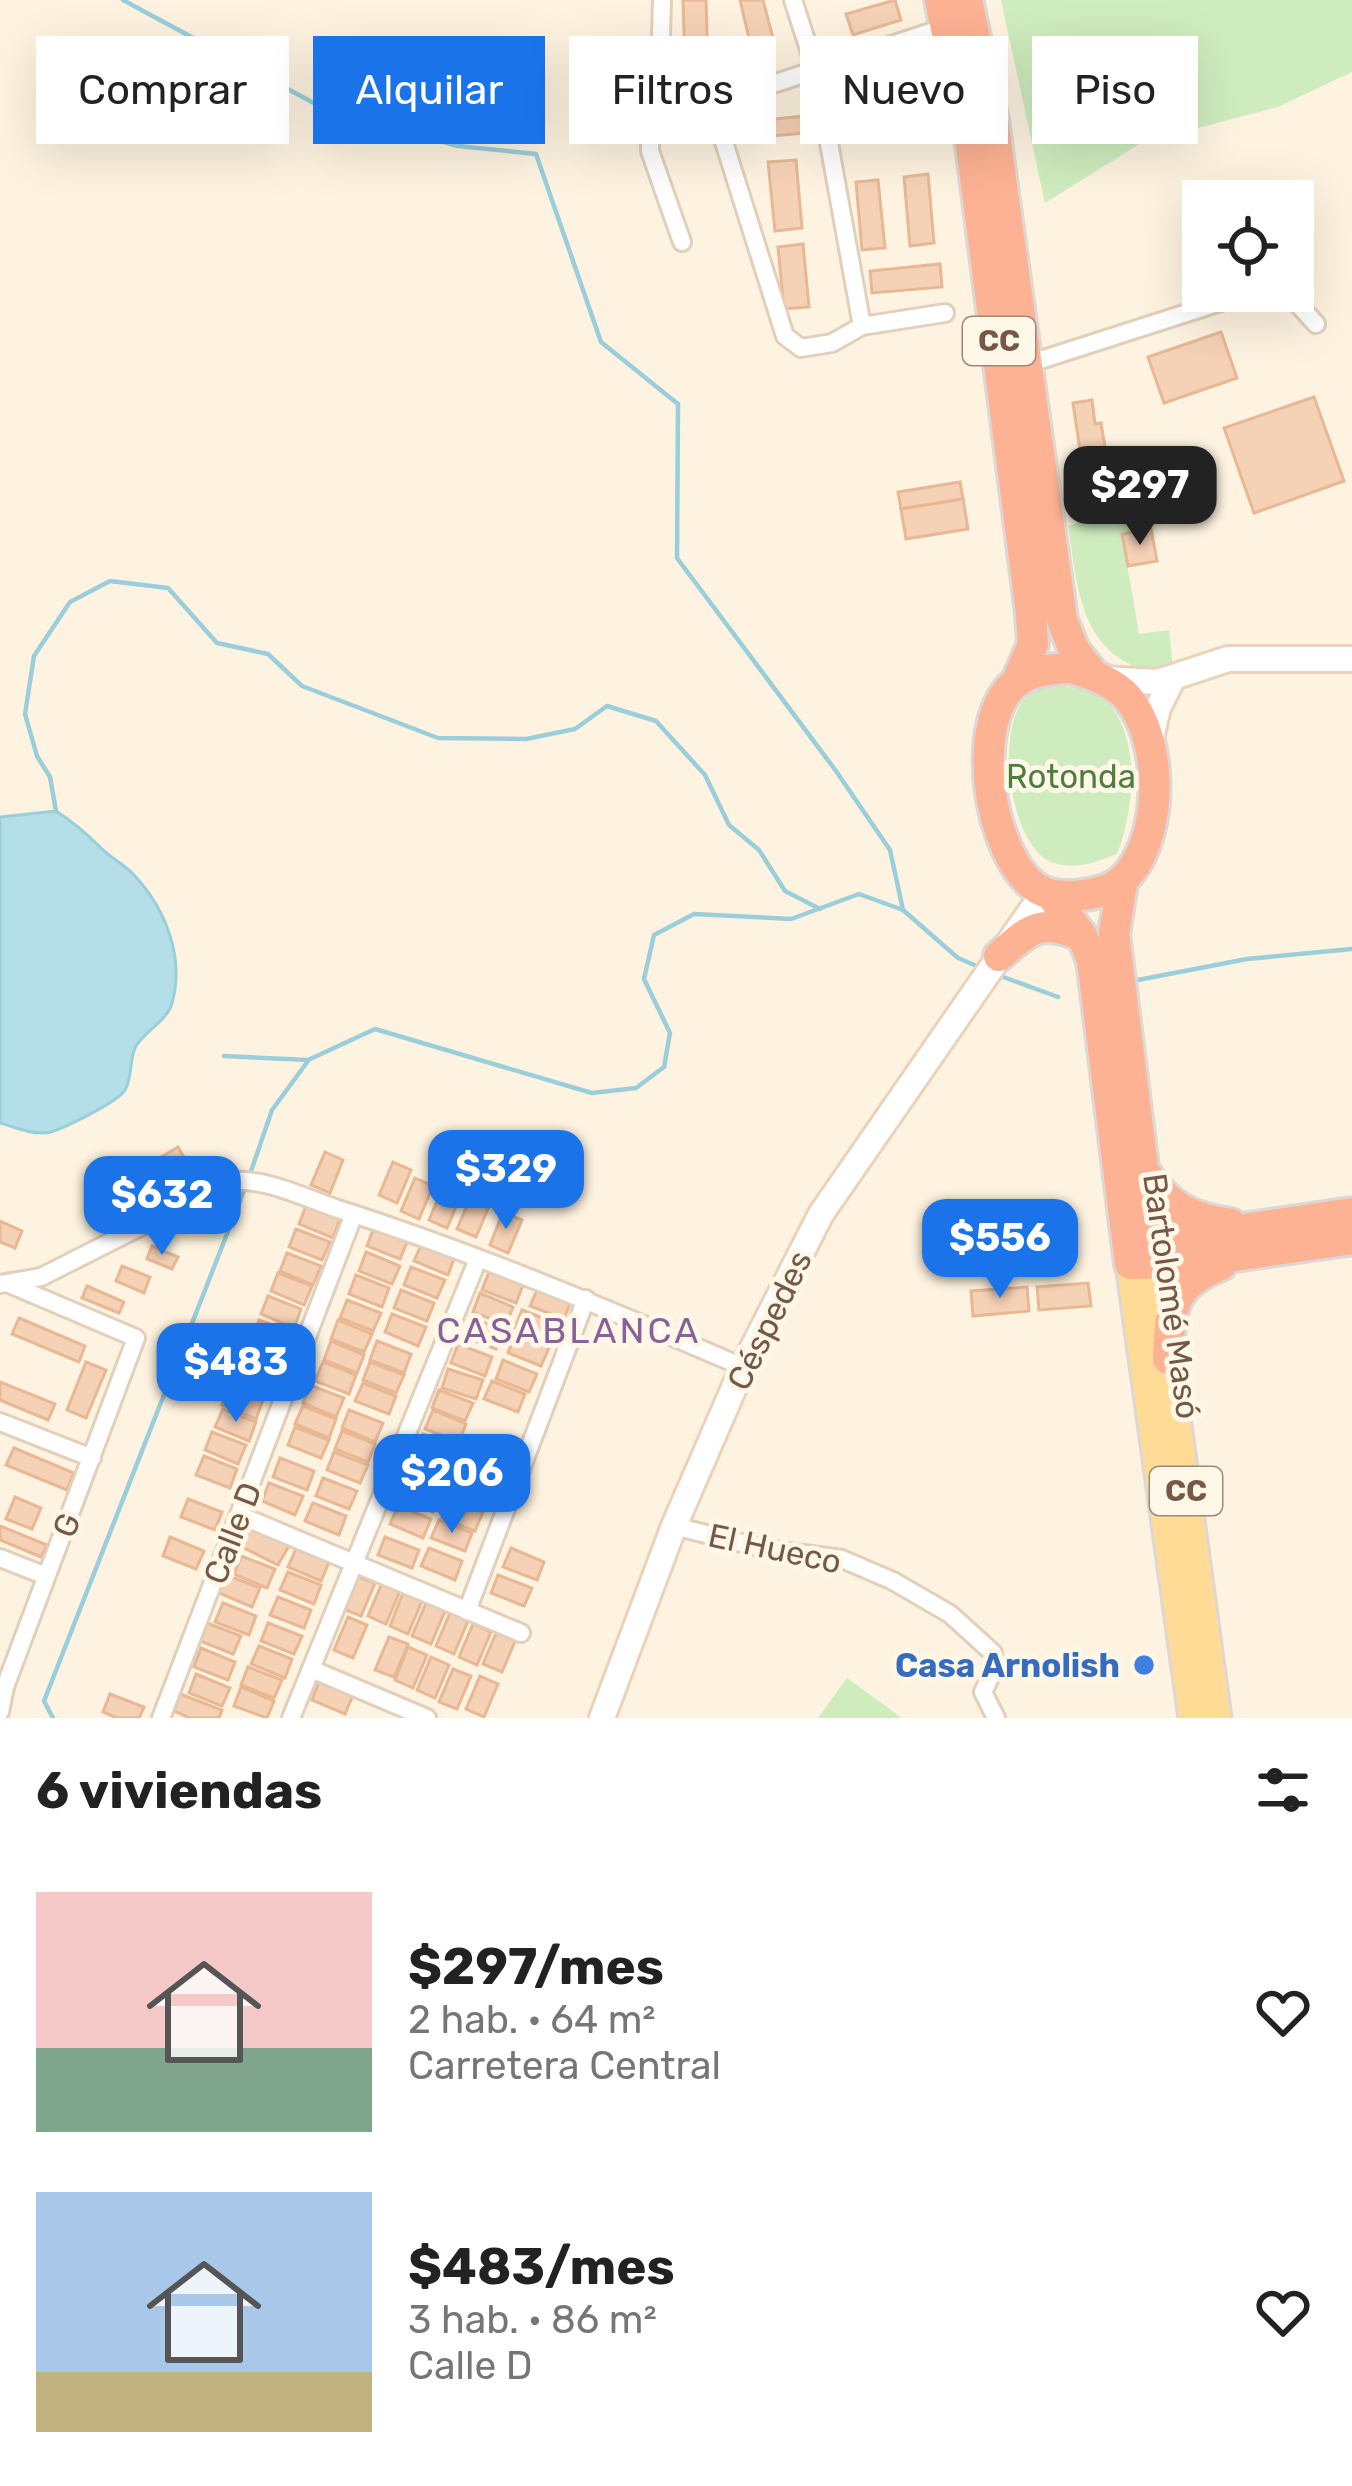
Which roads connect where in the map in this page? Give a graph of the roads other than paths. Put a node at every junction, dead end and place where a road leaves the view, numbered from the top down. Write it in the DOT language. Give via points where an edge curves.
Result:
graph roads {
  1 [pos="662,0"];
  2 [pos="793,0"];
  3 [pos="967,0"];
  4 [pos="943,14"];
  5 [pos="661,36"];
  6 [pos="805,36"];
  7 [pos="893,36"];
  8 [pos="650,144"];
  9 [pos="725,144"];
  10 [pos="829,144"];
  11 [pos="682,242"];
  12 [pos="1190,312"];
  13 [pos="1306,312"];
  14 [pos="945,313"];
  15 [pos="1316,323"];
  16 [pos="862,326"];
  17 [pos="1028,364"];
  18 [pos="1352,659"];
  19 [pos="1098,677"];
  20 [pos="1174,678"];
  21 [pos="1017,681"];
  22 [pos="1149,752"];
  23 [pos="1011,859"];
  24 [pos="1122,884"];
  25 [pos="1050,894"];
  26 [pos="1082,936"];
  27 [pos="997,959"];
  28 [pos="1141,1166"];
  29 [pos="1352,1213"];
  30 [pos="354,1214"];
  31 [pos="1279,1224"];
  32 [pos="1352,1240"];
  33 [pos="1244,1256"];
  34 [pos="1142,1257"];
  35 [pos="478,1258"];
  36 [pos="5,1284"];
  37 [pos="586,1299"];
  38 [pos="1168,1359"];
  39 [pos="743,1367"];
  40 [pos="0,1422"];
  41 [pos="92,1458"];
  42 [pos="238,1516"];
  43 [pos="674,1526"];
  44 [pos="0,1558"];
  45 [pos="353,1562"];
  46 [pos="46,1576"];
  47 [pos="467,1611"];
  48 [pos="521,1633"];
  49 [pos="311,1669"];
  50 [pos="3,1686"];
  51 [pos="0,1712"];
  52 [pos="422,1717"];
  53 [pos="160,1718"];
  54 [pos="291,1718"];
  55 [pos="602,1718"];
  56 [pos="996,1718"];
  57 [pos="1193,1718"];
  58 [pos="1217,1718"];
  1 -- 5 [label="street"];
  2 -- 6 [label="street"];
  3 -- 17 [label="highway, CC"];
  4 -- 7 [label="street"];
  4 -- 21 [label="highway, CC" via="971,146 1031,613 1033,644"];
  8 -- 11 [label="street"];
  9 -- 16 [label="street" via="785,336 801,348"];
  10 -- 16 [label="street"];
  12 -- 17 [label="street"];
  13 -- 15 [label="street"];
  14 -- 16 [label="street"];
  17 -- 19 [label="highway, CC" via="1062,620"];
  18 -- 20 [label="street" via="1228,659"];
  19 -- 20 [label="street"];
  19 -- 21 [label="highway" via="1071,668"];
  19 -- 22 [label="highway, CC" via="1127,698"];
  20 -- 22 [label="street"];
  21 -- 23 [label="highway, CC" via="992,730 990,783"];
  22 -- 24 [label="highway, CC" via="1151,832"];
  23 -- 25 [label="highway, CC"];
  23 -- 27 [label="street, Céspedes" via="1017,908"];
  24 -- 25 [label="highway"];
  24 -- 28 [label="highway, Bartolomé Masó / CC" via="1114,934"];
  25 -- 26 [label="highway, Bartolomé Masó / CC"];
  25 -- 27 [label="street, Céspedes"];
  26 -- 27 [label="highway" via="1041,926"];
  26 -- 34 [label="highway, Bartolomé Masó / CC"];
  27 -- 39 [label="street, Céspedes" via="821,1214"];
  28 -- 31 [label="highway" via="1176,1209 1204,1221"];
  28 -- 34 [label="highway, Bartolomé Masó / CC"];
  29 -- 31 [label="highway"];
  30 -- 35 [label="street"];
  30 -- 36 [label="street" via="231,1181 41,1277"];
  30 -- 42 [label="street, Calle D"];
  31 -- 34 [label="highway"];
  32 -- 33 [label="highway"];
  33 -- 34 [label="highway"];
  33 -- 38 [label="highway" via="1179,1292"];
  34 -- 38 [label="main road, Bartolomé Masó / CC"];
  34 -- 57 [label="main road, Bartolomé Masó / CC"];
  35 -- 37 [label="street"];
  35 -- 45 [label="street"];
  36 -- 41 [label="street, G" via="136,1339"];
  37 -- 39 [label="street"];
  37 -- 47 [label="street"];
  38 -- 58 [label="main road, Bartolomé Masó / CC"];
  39 -- 43 [label="street, Céspedes"];
  40 -- 41 [label="street"];
  41 -- 46 [label="street, G"];
  42 -- 45 [label="street"];
  42 -- 53 [label="street, Calle D"];
  43 -- 55 [label="street, Céspedes"];
  43 -- 56 [label="street, El Hueco" via="842,1559 950,1614 993,1653 983,1692"];
  44 -- 46 [label="street"];
  45 -- 47 [label="street"];
  45 -- 49 [label="street"];
  46 -- 50 [label="street, G"];
  47 -- 48 [label="street"];
  49 -- 52 [label="street"];
  49 -- 54 [label="street"];
  50 -- 51 [label="street, G"];
}
